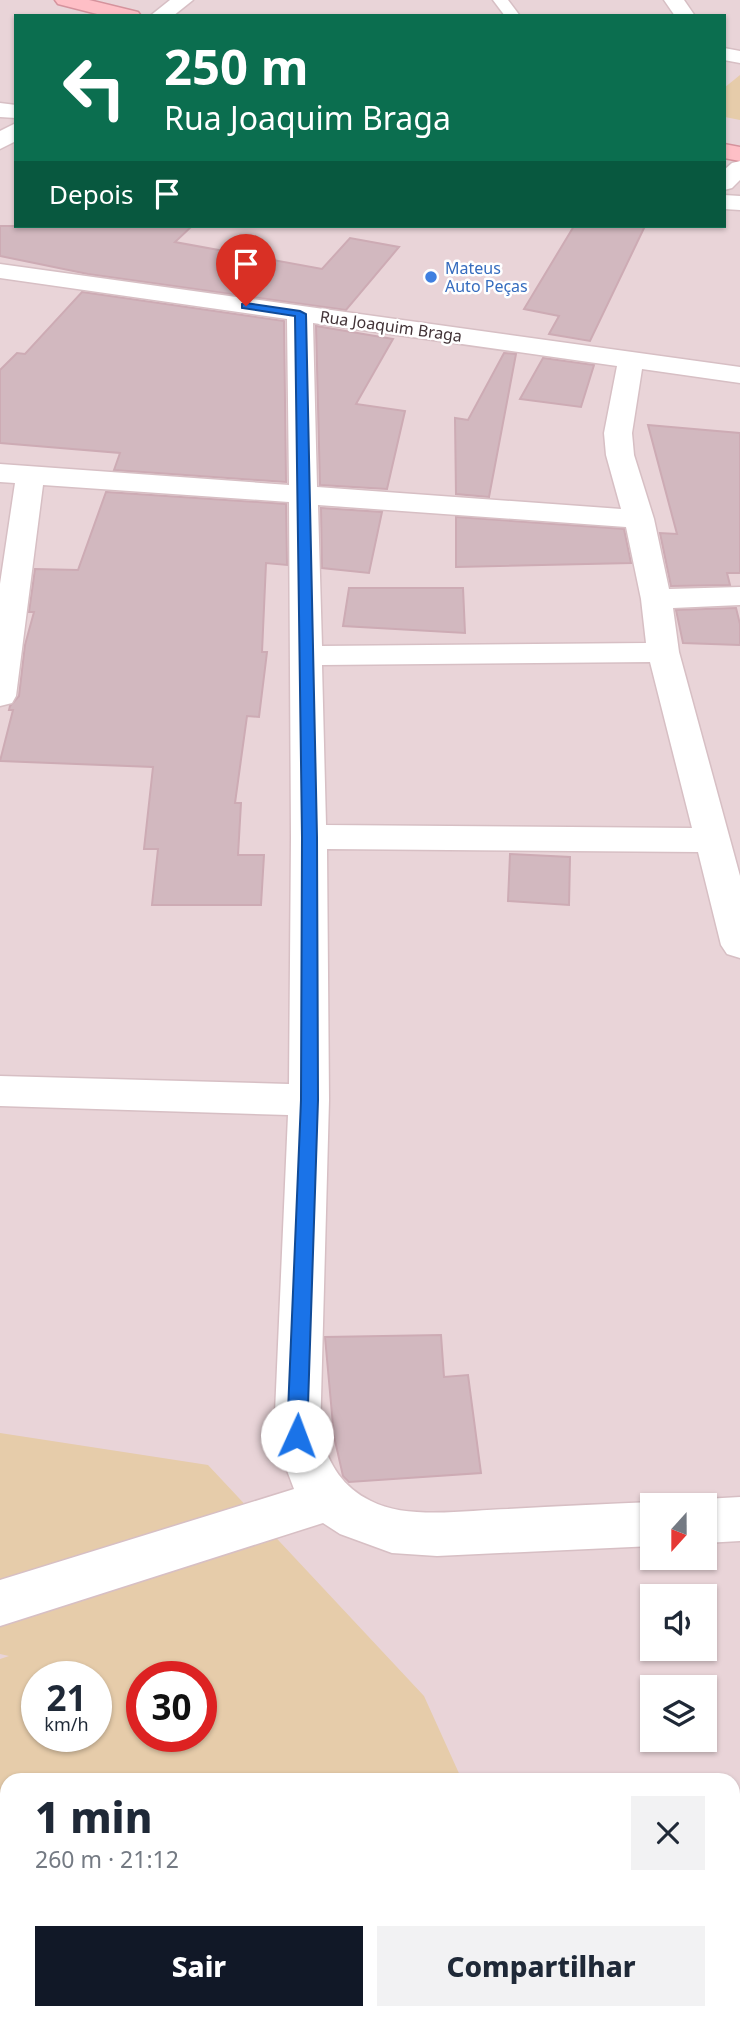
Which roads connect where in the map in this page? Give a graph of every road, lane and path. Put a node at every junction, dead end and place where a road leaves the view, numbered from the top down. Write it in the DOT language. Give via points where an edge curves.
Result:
graph roads {
  1 [pos="65,0"];
  2 [pos="183,0"];
  3 [pos="500,0"];
  4 [pos="123,14"];
  5 [pos="163,14"];
  6 [pos="511,14"];
  7 [pos="740,167"];
  8 [pos="726,181"];
  9 [pos="0,271"];
  10 [pos="300,314"];
  11 [pos="631,359"];
  12 [pos="740,375"];
  13 [pos="15,474"];
  14 [pos="303,495"];
  15 [pos="639,519"];
  16 [pos="740,596"];
  17 [pos="656,599"];
  18 [pos="663,652"];
  19 [pos="306,656"];
  20 [pos="0,696"];
  21 [pos="309,837"];
  22 [pos="713,840"];
  23 [pos="740,945"];
  24 [pos="0,1091"];
  25 [pos="309,1100"];
  26 [pos="328,1500"];
  27 [pos="740,1519"];
  28 [pos="718,1520"];
  29 [pos="640,1525"];
  30 [pos="0,1603"];
  1 -- 4 [label="main road"];
  2 -- 5 [label="street"];
  3 -- 6 [label="lane"];
  7 -- 8 [label="street"];
  9 -- 10 [label="street, Rua Joaquim Braga"];
  10 -- 11 [label="street, Rua Joaquim Braga"];
  10 -- 14 [label="street"];
  11 -- 12 [label="street, Rua Joaquim Braga"];
  11 -- 15 [label="street" via="618,433 620,456"];
  13 -- 14 [label="street"];
  13 -- 20 [label="street"];
  14 -- 15 [label="street"];
  14 -- 19 [label="street"];
  15 -- 17 [label="street"];
  16 -- 17 [label="street"];
  17 -- 18 [label="street"];
  18 -- 19 [label="street"];
  18 -- 22 [label="street"];
  19 -- 21 [label="street"];
  21 -- 22 [label="street"];
  21 -- 25 [label="street"];
  22 -- 23 [label="street"];
  24 -- 25 [label="street"];
  25 -- 26 [label="street" via="297,1436 308,1469"];
  26 -- 29 [label="street" via="357,1519 392,1531 437,1534"];
  26 -- 30 [label="street"];
  27 -- 28 [label="street"];
}
